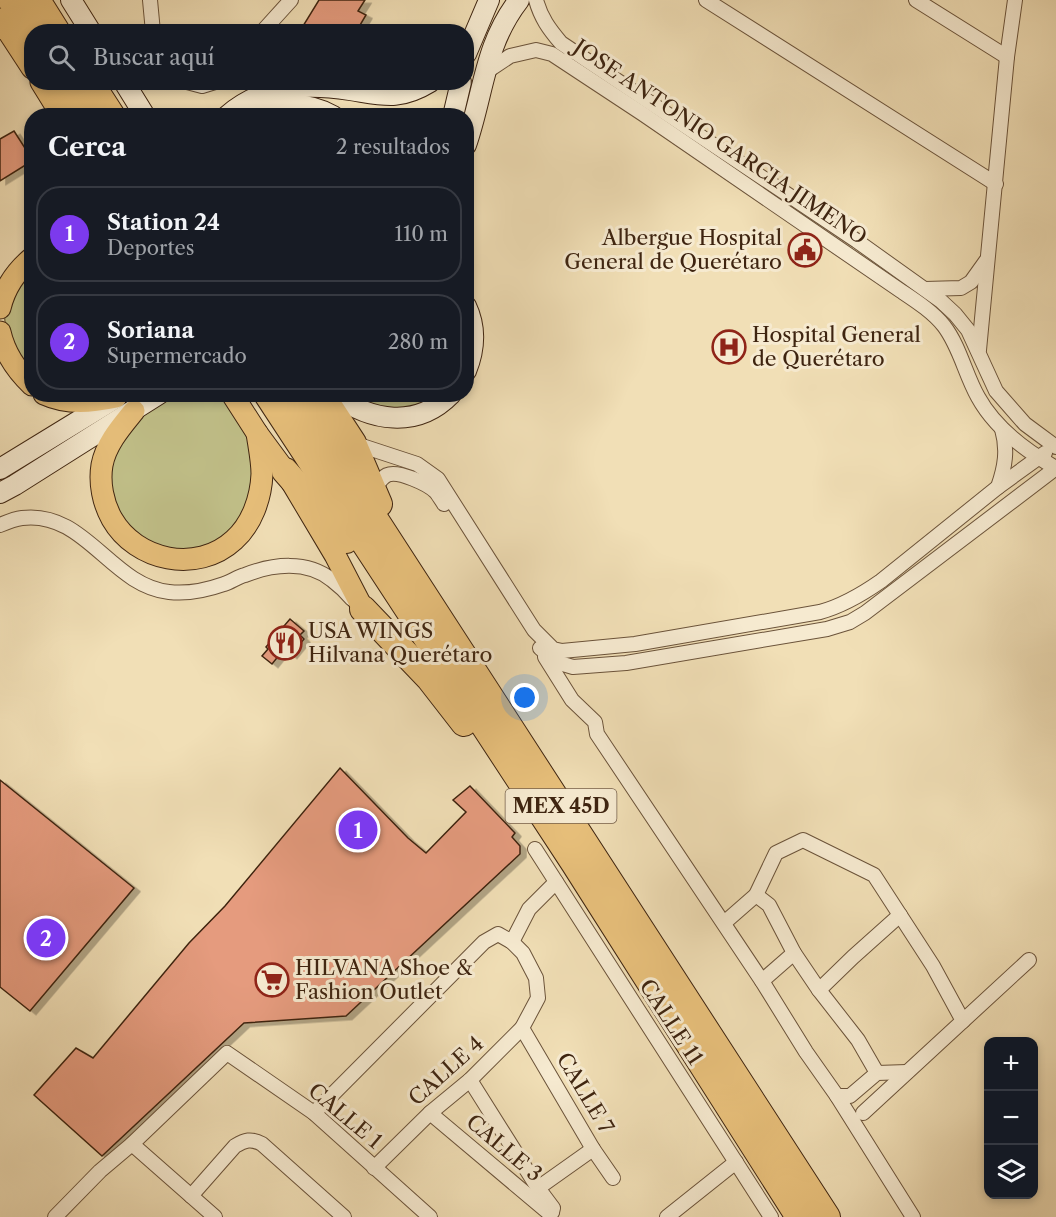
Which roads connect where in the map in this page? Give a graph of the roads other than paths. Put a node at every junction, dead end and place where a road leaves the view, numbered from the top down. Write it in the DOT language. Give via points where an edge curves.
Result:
graph roads {
  1 [pos="11,0"];
  2 [pos="37,0"];
  3 [pos="71,0"];
  4 [pos="150,0"];
  5 [pos="291,0"];
  6 [pos="489,0"];
  7 [pos="519,0"];
  8 [pos="536,0"];
  9 [pos="706,0"];
  10 [pos="916,0"];
  11 [pos="1015,0"];
  12 [pos="0,19"];
  13 [pos="27,24"];
  14 [pos="52,24"];
  15 [pos="86,24"];
  16 [pos="152,24"];
  17 [pos="269,24"];
  18 [pos="474,35"];
  19 [pos="24,56"];
  20 [pos="1007,57"];
  21 [pos="584,59"];
  22 [pos="577,71"];
  23 [pos="486,72"];
  24 [pos="46,90"];
  25 [pos="69,90"];
  26 [pos="95,90"];
  27 [pos="129,90"];
  28 [pos="276,90"];
  29 [pos="342,90"];
  30 [pos="416,90"];
  31 [pos="458,90"];
  32 [pos="58,108"];
  33 [pos="80,108"];
  34 [pos="107,108"];
  35 [pos="140,108"];
  36 [pos="238,108"];
  37 [pos="274,108"];
  38 [pos="317,108"];
  39 [pos="455,108"];
  40 [pos="474,121"];
  41 [pos="996,184"];
  42 [pos="987,259"];
  43 [pos="24,266"];
  44 [pos="925,289"];
  45 [pos="0,308"];
  46 [pos="0,332"];
  47 [pos="979,352"];
  48 [pos="24,378"];
  49 [pos="108,402"];
  50 [pos="147,402"];
  51 [pos="237,402"];
  52 [pos="272,402"];
  53 [pos="299,402"];
  54 [pos="326,402"];
  55 [pos="344,402"];
  56 [pos="442,402"];
  57 [pos="134,411"];
  58 [pos="1002,429"];
  59 [pos="257,433"];
  60 [pos="352,443"];
  61 [pos="1055,447"];
  62 [pos="1039,458"];
  63 [pos="1056,468"];
  64 [pos="0,470"];
  65 [pos="285,471"];
  66 [pos="998,487"];
  67 [pos="374,489"];
  68 [pos="0,493"];
  69 [pos="0,525"];
  70 [pos="397,552"];
  71 [pos="405,606"];
  72 [pos="363,609"];
  73 [pos="534,630"];
  74 [pos="538,646"];
  75 [pos="535,849"];
  76 [pos="574,863"];
  77 [pos="556,882"];
  78 [pos="756,895"];
  79 [pos="900,915"];
  80 [pos="724,924"];
  81 [pos="512,942"];
  82 [pos="794,953"];
  83 [pos="1029,960"];
  84 [pos="762,981"];
  85 [pos="819,990"];
  86 [pos="963,1021"];
  87 [pos="522,1028"];
  88 [pos="907,1072"];
  89 [pos="878,1073"];
  90 [pos="470,1080"];
  91 [pos="844,1096"];
  92 [pos="314,1113"];
  93 [pos="430,1113"];
  94 [pos="859,1119"];
  95 [pos="132,1144"];
  96 [pos="593,1149"];
  97 [pos="736,1162"];
  98 [pos="374,1168"];
  99 [pos="613,1178"];
  100 [pos="538,1188"];
  101 [pos="191,1196"];
  102 [pos="55,1217"];
  103 [pos="214,1217"];
  104 [pos="344,1217"];
  105 [pos="430,1217"];
  106 [pos="667,1217"];
  107 [pos="771,1217"];
  108 [pos="798,1217"];
  109 [pos="827,1217"];
  110 [pos="913,1217"];
  1 -- 13 [label="highway"];
  2 -- 14 [label="highway"];
  3 -- 15 [label="main road"];
  4 -- 16 [label="street"];
  5 -- 17 [label="street"];
  6 -- 18 [label="main road"];
  7 -- 23 [label="main road" via="498,34"];
  8 -- 21 [label="street, JOSE ANTONIO GARCIA JIMENO" via="547,27"];
  9 -- 41 [label="street"];
  10 -- 20 [label="street"];
  11 -- 20 [label="street"];
  12 -- 19 [label="main road"];
  20 -- 41 [label="street"];
  21 -- 22 [label="street"];
  21 -- 44 [label="street, JOSE ANTONIO GARCIA JIMENO"];
  22 -- 23 [label="street, JOSE ANTONIO GARCIA JIMENO" via="552,54 536,50 510,56"];
  22 -- 58 [label="street, JOSE ANTONIO GARCIA JIMENO" via="923,307 944,326 978,398"];
  23 -- 40 [label="main road"];
  24 -- 32 [label="main road"];
  25 -- 33 [label="highway"];
  26 -- 34 [label="highway"];
  27 -- 35 [label="main road"];
  28 -- 36 [label="main road"];
  29 -- 30 [label="main road" via="394,96"];
  31 -- 39 [label="main road"];
  37 -- 38 [label="main road"];
  41 -- 42 [label="street"];
  42 -- 44 [label="street" via="971,282 961,288"];
  42 -- 47 [label="street"];
  43 -- 45 [label="main road" via="15,274"];
  44 -- 47 [label="street, JOSE ANTONIO GARCIA JIMENO" via="955,314"];
  46 -- 48 [label="main road" via="14,367"];
  47 -- 61 [label="street, JOSE ANTONIO GARCIA JIMENO" via="996,391 1025,424"];
  49 -- 64 [label="main road"];
  50 -- 57 [label="main road"];
  51 -- 59 [label="main road"];
  52 -- 71 [label="highway, MEX 45D"];
  53 -- 70 [label="highway, MEX 45D"];
  54 -- 60 [label="highway"];
  55 -- 56 [label="main road" via="369,414 396,418 423,414"];
  57 -- 59 [label="main road" via="106,454 101,479 104,500 114,522 130,541 166,558 190,559 216,553 244,529 252,516 262,476"];
  57 -- 68 [label="main road"];
  58 -- 62 [label="street, JOSE ANTONIO GARCIA JIMENO"];
  58 -- 66 [label="street" via="1006,451"];
  59 -- 65 [label="main road"];
  60 -- 67 [label="highway"];
  60 -- 73 [label="street" via="417,464 438,479"];
  61 -- 62 [label="street"];
  62 -- 63 [label="street, JOSE ANTONIO GARCIA JIMENO"];
  62 -- 66 [label="street"];
  63 -- 74 [label="street" via="850,622 626,663 573,667 556,662"];
  65 -- 71 [label="highway"];
  65 -- 72 [label="main road"];
  66 -- 73 [label="street" via="881,581 837,607 635,644 562,651 553,649"];
  67 -- 70 [label="highway"];
  67 -- 74 [label="street" via="390,474 415,480 435,492"];
  69 -- 72 [label="street" via="36,517 65,525 142,584 169,592 206,589 269,568 304,567 331,579"];
  70 -- 109 [label="highway, MEX 45D"];
  71 -- 76 [label="highway, MEX 45D"];
  72 -- 76 [label="highway" via="429,678"];
  73 -- 74 [label="street"];
  74 -- 80 [label="street" via="572,700 595,722 597,734"];
  75 -- 77 [label="street, CALLE 11"];
  76 -- 108 [label="highway, MEX 45D"];
  77 -- 81 [label="street" via="529,909"];
  77 -- 97 [label="street, CALLE 11"];
  78 -- 79 [label="street" via="776,853 803,840 874,875"];
  78 -- 80 [label="street"];
  78 -- 82 [label="street" via="769,905"];
  79 -- 85 [label="street"];
  79 -- 86 [label="street"];
  80 -- 84 [label="street"];
  81 -- 87 [label="street, CALLE 4" via="523,953 536,978 537,998"];
  81 -- 92 [label="street" via="498,934 484,942"];
  82 -- 84 [label="street"];
  82 -- 85 [label="street"];
  83 -- 86 [label="street"];
  84 -- 91 [label="street" via="806,1052"];
  85 -- 89 [label="street"];
  86 -- 88 [label="street"];
  87 -- 90 [label="street, CALLE 4"];
  87 -- 96 [label="street, CALLE 7"];
  88 -- 89 [label="street"];
  88 -- 94 [label="street"];
  89 -- 91 [label="street"];
  90 -- 93 [label="street, CALLE 4"];
  90 -- 100 [label="street"];
  91 -- 94 [label="street"];
  92 -- 95 [label="street, CALLE 1" via="227,1053"];
  92 -- 98 [label="street, CALLE 1"];
  93 -- 98 [label="street, CALLE 4"];
  93 -- 100 [label="street, CALLE 3" via="552,1212"];
  94 -- 110 [label="street"];
  95 -- 101 [label="street"];
  95 -- 102 [label="street"];
  96 -- 99 [label="street, CALLE 7"];
  96 -- 100 [label="street"];
  97 -- 106 [label="street"];
  97 -- 107 [label="street, CALLE 11"];
  98 -- 105 [label="street, CALLE 1"];
  101 -- 103 [label="street"];
  101 -- 104 [label="street" via="235,1146 250,1140 262,1144"];
}
